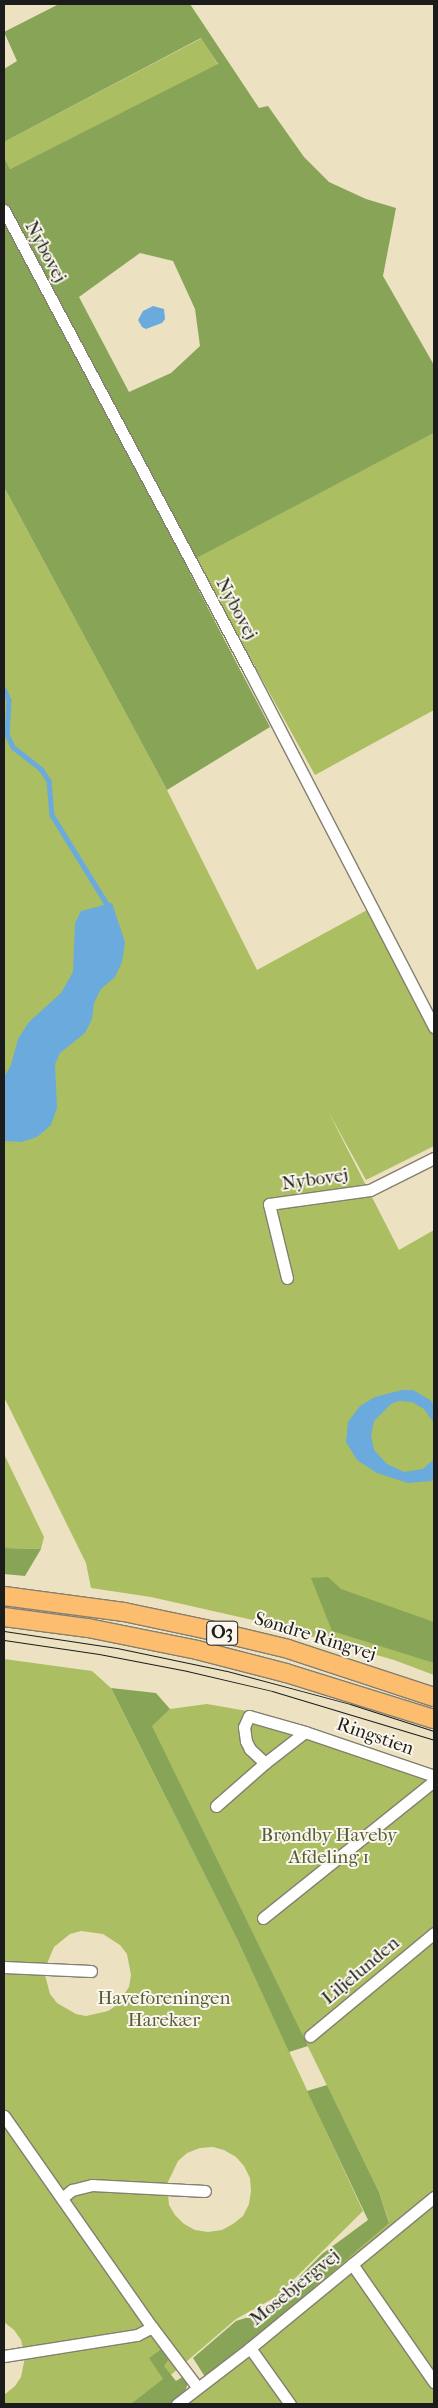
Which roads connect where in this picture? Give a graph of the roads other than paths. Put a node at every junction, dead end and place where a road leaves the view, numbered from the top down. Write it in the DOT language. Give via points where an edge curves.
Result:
graph roads {
  1 [pos="4,210"];
  2 [pos="434,1027"];
  3 [pos="434,1158"];
  4 [pos="287,1278"];
  5 [pos="4,1596"];
  6 [pos="4,1617"];
  7 [pos="434,1696"];
  8 [pos="434,1719"];
  9 [pos="305,1732"];
  10 [pos="265,1763"];
  11 [pos="434,1776"];
  12 [pos="434,1780"];
  13 [pos="216,1806"];
  14 [pos="263,1918"];
  15 [pos="434,1933"];
  16 [pos="4,1967"];
  17 [pos="91,1971"];
  18 [pos="310,2036"];
  19 [pos="4,2116"];
  20 [pos="205,2191"];
  21 [pos="434,2197"];
  22 [pos="62,2198"];
  23 [pos="352,2264"];
  24 [pos="152,2327"];
  25 [pos="250,2348"];
  26 [pos="4,2356"];
  27 [pos="434,2382"];
  28 [pos="198,2388"];
  29 [pos="177,2404"];
  30 [pos="290,2404"];
  1 -- 2 [label="street, Nybovej" via="250,672"];
  3 -- 4 [label="street, Nybovej" via="370,1190 268,1204"];
  5 -- 7 [label="main road, Søndre Ringvej / O3" via="124,1612 206,1628 288,1649"];
  6 -- 8 [label="main road, O3" via="88,1628 197,1650 286,1673"];
  9 -- 10 [label="street"];
  9 -- 10 [label="street, Ringstien" via="249,1716 244,1727 246,1741"];
  9 -- 11 [label="street, Ringstien"];
  10 -- 13 [label="street"];
  12 -- 14 [label="street"];
  15 -- 18 [label="street, Liljelunden"];
  16 -- 17 [label="street"];
  19 -- 22 [label="street"];
  20 -- 22 [label="street" via="92,2185 72,2190"];
  21 -- 23 [label="street, Mosebjergvej"];
  22 -- 24 [label="street"];
  23 -- 25 [label="street, Mosebjergvej"];
  23 -- 27 [label="street"];
  24 -- 26 [label="street" via="137,2335"];
  24 -- 28 [label="street"];
  25 -- 28 [label="street, Mosebjergvej"];
  25 -- 30 [label="street"];
  28 -- 29 [label="street, Mosebjergvej"];
}
